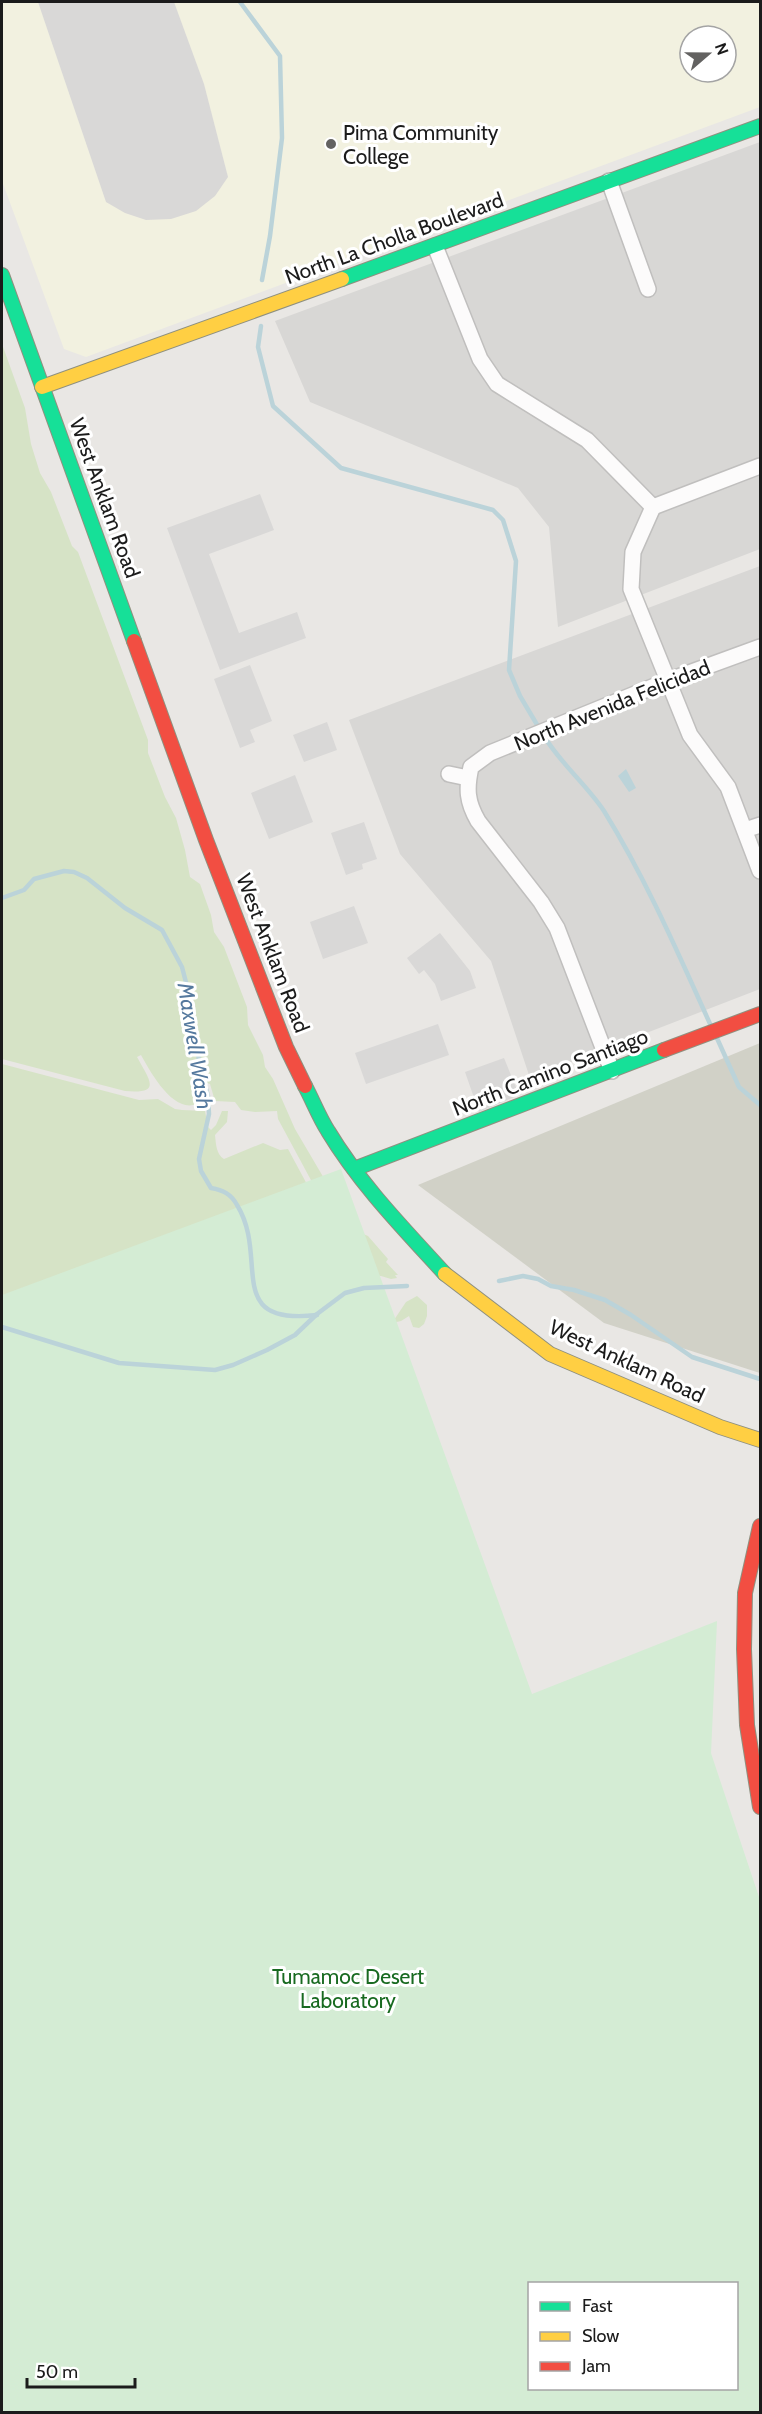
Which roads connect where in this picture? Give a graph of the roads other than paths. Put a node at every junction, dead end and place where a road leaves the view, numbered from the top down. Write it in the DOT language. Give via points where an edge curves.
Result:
graph roads {
  1 [pos="760,126"];
  2 [pos="609,181"];
  3 [pos="435,246"];
  4 [pos="2,275"];
  5 [pos="648,289"];
  6 [pos="42,387"];
  7 [pos="760,466"];
  8 [pos="653,507"];
  9 [pos="760,647"];
  10 [pos="667,681"];
  11 [pos="450,774"];
  12 [pos="469,775"];
  13 [pos="760,825"];
  14 [pos="746,830"];
  15 [pos="760,871"];
  16 [pos="760,1014"];
  17 [pos="612,1071"];
  18 [pos="354,1169"];
  19 [pos="760,1440"];
  20 [pos="760,1526"];
  21 [pos="760,1807"];
  1 -- 2 [label="street, North La Cholla Boulevard"];
  2 -- 3 [label="street, North La Cholla Boulevard"];
  2 -- 5 [label="street"];
  3 -- 6 [label="street, North La Cholla Boulevard"];
  3 -- 8 [label="street" via="480,359 497,384 586,440"];
  4 -- 6 [label="street, West Anklam Road"];
  6 -- 18 [label="street, West Anklam Road" via="206,840 286,1047 327,1130"];
  7 -- 8 [label="street"];
  8 -- 10 [label="street" via="633,552 631,589"];
  9 -- 10 [label="street, North Avenida Felicidad"];
  10 -- 12 [label="street, North Avenida Felicidad" via="490,753 478,760"];
  10 -- 14 [label="street" via="690,735 728,787"];
  11 -- 12 [label="street"];
  12 -- 17 [label="street" via="467,796 478,821 557,928"];
  13 -- 14 [label="street"];
  14 -- 15 [label="street"];
  16 -- 17 [label="street, North Camino Santiago"];
  17 -- 18 [label="street, North Camino Santiago"];
  18 -- 19 [label="street, West Anklam Road" via="445,1274 550,1354 720,1427"];
  20 -- 21 [label="street" via="745,1593 744,1648 747,1725"];
}
